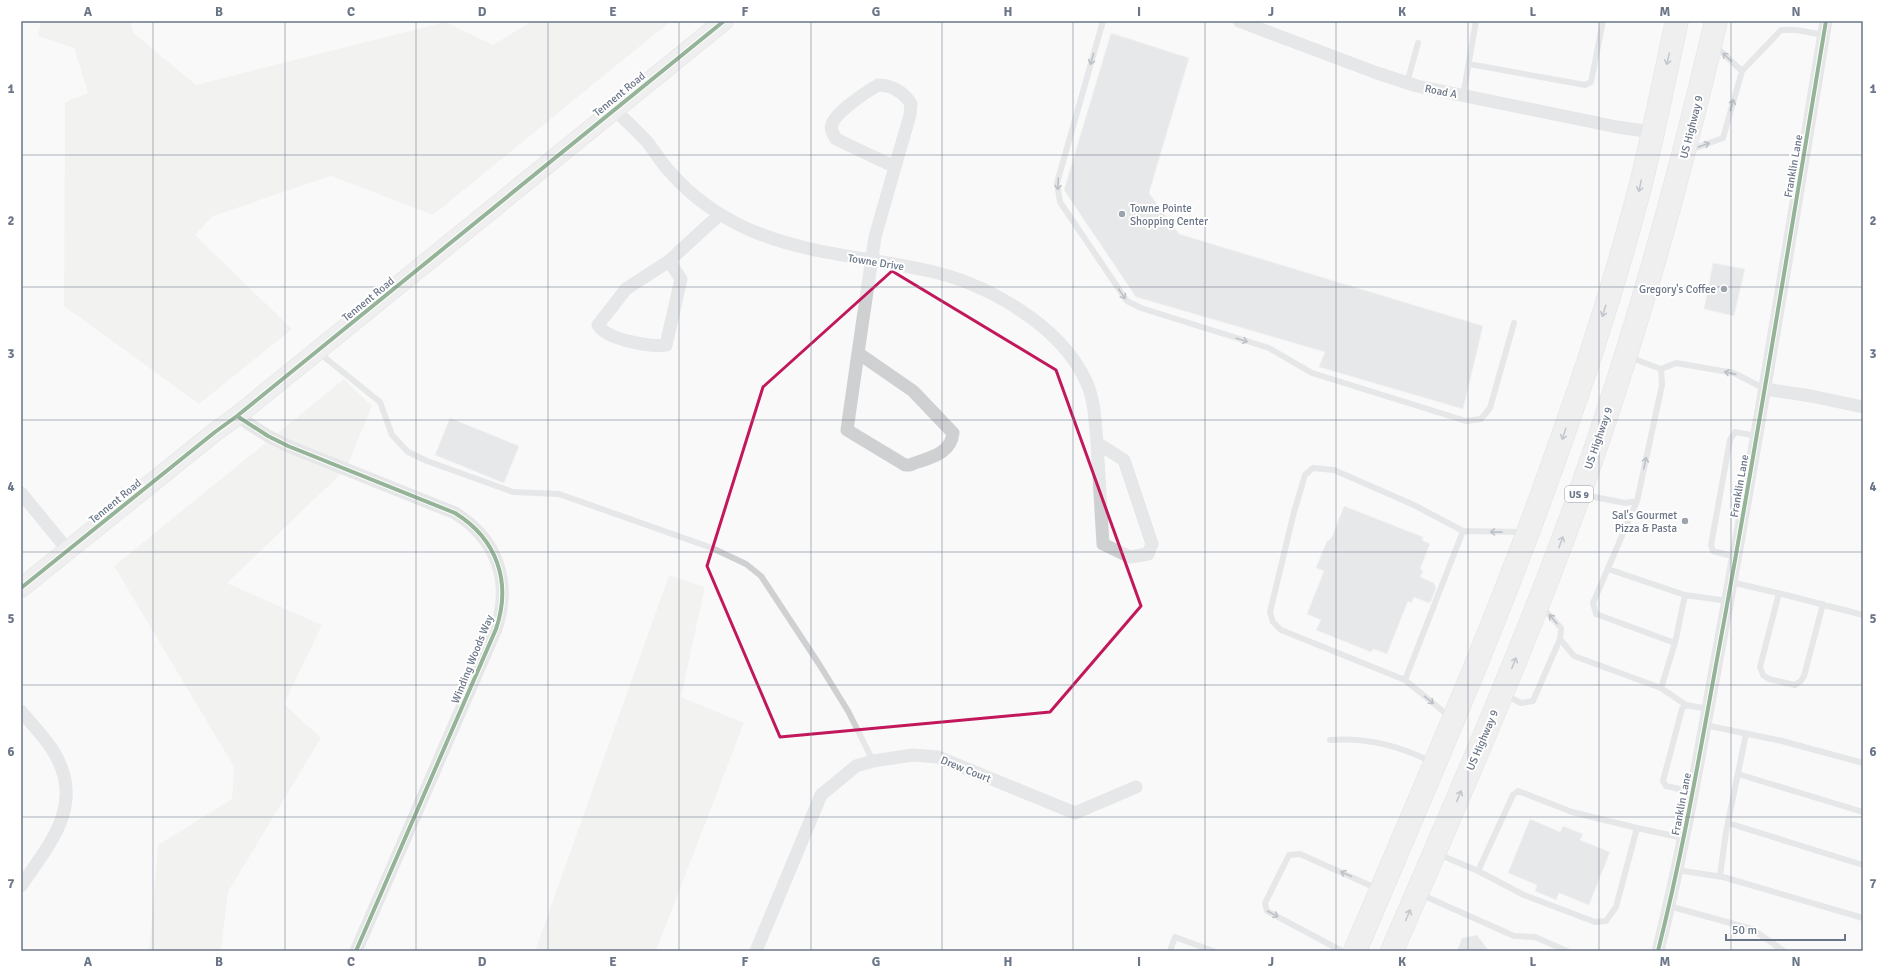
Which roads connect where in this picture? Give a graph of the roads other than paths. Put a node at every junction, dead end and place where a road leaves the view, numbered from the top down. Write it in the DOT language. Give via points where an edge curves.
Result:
graph roads {
  1 [pos="724,21"];
  2 [pos="1103,21"];
  3 [pos="1239,21"];
  4 [pos="1476,21"];
  5 [pos="1603,21"];
  6 [pos="1677,21"];
  7 [pos="1716,21"];
  8 [pos="1826,21"];
  9 [pos="1824,35"];
  10 [pos="1712,42"];
  11 [pos="1418,43"];
  12 [pos="1469,64"];
  13 [pos="1742,71"];
  14 [pos="1407,83"];
  15 [pos="1463,96"];
  16 [pos="614,109"];
  17 [pos="1652,132"];
  18 [pos="1685,152"];
  19 [pos="895,168"];
  20 [pos="719,214"];
  21 [pos="669,260"];
  22 [pos="871,261"];
  23 [pos="1514,323"];
  24 [pos="317,351"];
  25 [pos="858,353"];
  26 [pos="1626,356"];
  27 [pos="1661,369"];
  28 [pos="1765,390"];
  29 [pos="1863,407"];
  30 [pos="237,416"];
  31 [pos="1757,436"];
  32 [pos="1097,443"];
  33 [pos="21,493"];
  34 [pos="1579,494"];
  35 [pos="1637,501"];
  36 [pos="1463,531"];
  37 [pos="1528,532"];
  38 [pos="67,550"];
  39 [pos="1736,556"];
  40 [pos="1608,569"];
  41 [pos="1731,582"];
  42 [pos="21,588"];
  43 [pos="1779,593"];
  44 [pos="1685,595"];
  45 [pos="1728,601"];
  46 [pos="1538,602"];
  47 [pos="1823,604"];
  48 [pos="1863,615"];
  49 [pos="1560,639"];
  50 [pos="1675,643"];
  51 [pos="1404,680"];
  52 [pos="1661,688"];
  53 [pos="1502,693"];
  54 [pos="1686,705"];
  55 [pos="1708,709"];
  56 [pos="21,711"];
  57 [pos="1454,720"];
  58 [pos="1705,725"];
  59 [pos="1746,734"];
  60 [pos="1330,740"];
  61 [pos="873,761"];
  62 [pos="1435,763"];
  63 [pos="1863,764"];
  64 [pos="1738,774"];
  65 [pos="1136,788"];
  66 [pos="1693,792"];
  67 [pos="1863,812"];
  68 [pos="1728,823"];
  69 [pos="1637,828"];
  70 [pos="1683,838"];
  71 [pos="1435,852"];
  72 [pos="1863,865"];
  73 [pos="1677,870"];
  74 [pos="1478,871"];
  75 [pos="1720,876"];
  76 [pos="21,886"];
  77 [pos="1381,890"];
  78 [pos="1417,893"];
  79 [pos="1669,906"];
  80 [pos="1863,918"];
  81 [pos="356,951"];
  82 [pos="757,951"];
  83 [pos="1170,951"];
  84 [pos="1213,951"];
  85 [pos="1342,951"];
  86 [pos="1355,951"];
  87 [pos="1392,951"];
  88 [pos="1567,951"];
  89 [pos="1658,951"];
  90 [pos="1784,951"];
  1 -- 16 [label="street, Tennent Road"];
  2 -- 23 [label="lane, one-way" via="1057,183 1060,202 1127,301 1141,308 1269,348 1312,373 1466,421 1481,419 1490,408"];
  3 -- 14 [label="street, Road A"];
  4 -- 12 [label="lane"];
  5 -- 12 [label="lane" via="1591,82 1585,85"];
  6 -- 17 [label="highway, one-way"];
  7 -- 10 [label="highway, US Highway 9 / US 9"];
  8 -- 9 [label="street, Franklin Lane"];
  9 -- 13 [label="lane" via="1781,30"];
  9 -- 28 [label="street, Franklin Lane"];
  13 -- 10 [label="lane, one-way"];
  10 -- 18 [label="highway, US Highway 9 / US 9"];
  11 -- 14 [label="lane"];
  12 -- 15 [label="lane"];
  18 -- 13 [label="lane, one-way" via="1723,138"];
  14 -- 15 [label="street, Road A"];
  15 -- 17 [label="street, Road A"];
  16 -- 20 [label="street, Towne Drive" via="647,142 670,172"];
  16 -- 24 [label="street, Tennent Road"];
  17 -- 37 [label="highway, one-way" via="1638,193 1594,342"];
  18 -- 26 [label="highway, US Highway 9 / US 9"];
  19 -- 19 [label="street" via="836,139 832,133 831,126 838,116 878,85 886,85 901,92 911,104"];
  19 -- 22 [label="street" via="875,237"];
  20 -- 21 [label="street"];
  20 -- 22 [label="street, Towne Drive" via="780,242 825,254"];
  21 -- 21 [label="street" via="681,279 666,345 627,341 600,329 598,325 626,288"];
  22 -- 25 [label="street"];
  22 -- 32 [label="street, Towne Drive" via="925,270 953,278 993,295 1034,320 1064,347 1080,369 1091,395"];
  24 -- 30 [label="street, Tennent Road"];
  24 -- 61 [label="lane" via="380,402 392,435 408,452 513,492 560,494 712,548 746,564 761,576 819,664 848,711"];
  25 -- 25 [label="street" via="913,391 952,433 952,441 947,448 941,453 905,465 847,430"];
  26 -- 27 [label="lane"];
  26 -- 34 [label="highway, US Highway 9 / US 9"];
  28 -- 27 [label="lane, one-way" via="1734,373 1676,363"];
  35 -- 27 [label="lane, one-way" via="1662,385"];
  28 -- 29 [label="street"];
  28 -- 31 [label="street, Franklin Lane"];
  30 -- 38 [label="street, Tennent Road"];
  30 -- 81 [label="street, Winding Woods Way" via="288,446 455,513 479,531 499,565 502,606 496,629"];
  31 -- 39 [label="street, Franklin Lane"];
  31 -- 39 [label="lane" via="1735,432 1730,440 1711,545 1713,550"];
  32 -- 32 [label="street, Towne Drive" via="1124,460 1152,544 1148,554 1130,557 1102,544"];
  33 -- 38 [label="street"];
  34 -- 35 [label="lane" via="1625,503"];
  46 -- 34 [label="highway, US Highway 9 / US 9, one-way"];
  35 -- 40 [label="lane"];
  37 -- 36 [label="lane, one-way"];
  36 -- 51 [label="lane"];
  36 -- 51 [label="lane" via="1414,505 1334,470 1313,468 1305,475 1270,612 1273,622 1281,630"];
  37 -- 57 [label="highway"];
  38 -- 42 [label="street, Tennent Road"];
  39 -- 41 [label="street, Franklin Lane"];
  40 -- 44 [label="lane"];
  40 -- 50 [label="lane" via="1593,603 1596,614"];
  41 -- 43 [label="lane"];
  41 -- 45 [label="street, Franklin Lane"];
  43 -- 47 [label="lane"];
  43 -- 47 [label="lane" via="1760,667 1763,675 1769,679 1795,684 1801,681"];
  44 -- 45 [label="lane"];
  44 -- 50 [label="lane"];
  45 -- 55 [label="street, Franklin Lane"];
  49 -- 46 [label="lane, one-way" via="1561,628"];
  53 -- 46 [label="highway, US Highway 9 / US 9, one-way"];
  47 -- 48 [label="lane"];
  49 -- 52 [label="lane" via="1574,656"];
  49 -- 53 [label="lane" via="1533,701 1521,702"];
  50 -- 52 [label="lane"];
  51 -- 57 [label="lane, one-way"];
  52 -- 54 [label="lane"];
  71 -- 53 [label="highway, US Highway 9 / US 9, one-way"];
  54 -- 55 [label="lane"];
  54 -- 66 [label="lane" via="1682,709 1663,781 1666,786"];
  55 -- 58 [label="street, Franklin Lane"];
  56 -- 76 [label="street" via="55,753 65,776 67,800 64,816 54,837"];
  57 -- 62 [label="highway"];
  58 -- 59 [label="lane"];
  58 -- 66 [label="street, Franklin Lane"];
  59 -- 63 [label="lane" via="1782,741"];
  59 -- 64 [label="lane"];
  60 -- 62 [label="lane" via="1349,738 1394,745"];
  61 -- 65 [label="street, Drew Court" via="913,755 938,757 1075,813"];
  61 -- 82 [label="street, Drew Court" via="856,766 821,795"];
  62 -- 77 [label="highway"];
  64 -- 67 [label="lane"];
  64 -- 68 [label="lane"];
  66 -- 70 [label="street, Franklin Lane"];
  68 -- 72 [label="lane"];
  68 -- 75 [label="lane"];
  69 -- 70 [label="lane"];
  69 -- 74 [label="lane" via="1572,812 1518,791 1513,795"];
  69 -- 74 [label="lane" via="1616,907 1606,921 1595,922 1524,895"];
  70 -- 73 [label="street, Franklin Lane"];
  71 -- 74 [label="lane"];
  71 -- 78 [label="highway, US Highway 9 / US 9"];
  73 -- 75 [label="lane"];
  73 -- 79 [label="street, Franklin Lane"];
  75 -- 80 [label="lane"];
  77 -- 85 [label="lane, one-way" via="1300,854 1289,855 1265,903 1267,911"];
  77 -- 86 [label="highway"];
  87 -- 78 [label="highway, US Highway 9 / US 9, one-way"];
  78 -- 88 [label="lane" via="1514,936 1534,937"];
  79 -- 89 [label="street, Franklin Lane"];
  79 -- 90 [label="lane" via="1752,929"];
  83 -- 84 [label="lane" via="1175,937"];
}
